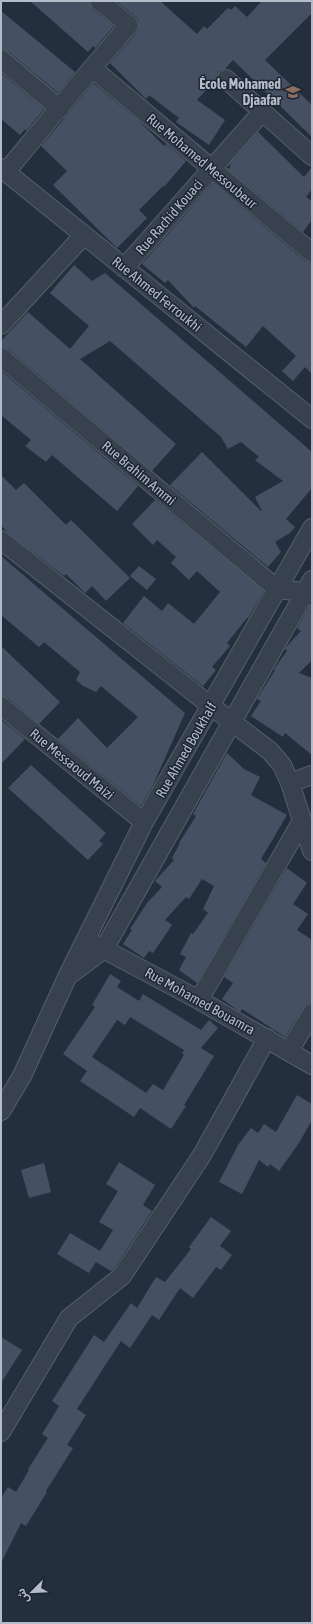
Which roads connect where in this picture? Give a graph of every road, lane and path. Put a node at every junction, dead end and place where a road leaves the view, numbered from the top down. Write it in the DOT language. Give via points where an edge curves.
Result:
graph roads {
  1 [pos="99,1"];
  2 [pos="1,59"];
  3 [pos="92,68"];
  4 [pos="226,79"];
  5 [pos="60,109"];
  6 [pos="262,112"];
  7 [pos="312,156"];
  8 [pos="211,169"];
  9 [pos="4,170"];
  10 [pos="84,235"];
  11 [pos="312,254"];
  12 [pos="124,268"];
  13 [pos="1,325"];
  14 [pos="1,357"];
  15 [pos="312,419"];
  16 [pos="312,528"];
  17 [pos="1,540"];
  18 [pos="277,589"];
  19 [pos="310,589"];
  20 [pos="1,706"];
  21 [pos="211,706"];
  22 [pos="232,722"];
  23 [pos="312,775"];
  24 [pos="290,783"];
  25 [pos="302,821"];
  26 [pos="144,822"];
  27 [pos="312,851"];
  28 [pos="86,940"];
  29 [pos="104,949"];
  30 [pos="68,975"];
  31 [pos="199,1000"];
  32 [pos="312,1013"];
  33 [pos="267,1038"];
  34 [pos="289,1051"];
  35 [pos="312,1065"];
  36 [pos="1,1111"];
  37 [pos="1,1432"];
  1 -- 3 [label="street" via="129,26"];
  2 -- 5 [label="street"];
  3 -- 5 [label="street"];
  3 -- 8 [label="street, Rue Mohamed Messoubeur"];
  4 -- 6 [label="street"];
  5 -- 9 [label="street"];
  6 -- 7 [label="street"];
  6 -- 8 [label="street, Rue Rachid Kouaci"];
  8 -- 11 [label="street, Rue Mohamed Messoubeur"];
  8 -- 12 [label="street, Rue Rachid Kouaci"];
  9 -- 10 [label="street, Rue Ahmed Ferroukhi"];
  10 -- 12 [label="street, Rue Ahmed Ferroukhi"];
  10 -- 13 [label="street"];
  12 -- 15 [label="street, Rue Ahmed Ferroukhi"];
  14 -- 18 [label="street, Rue Brahim Ammi"];
  16 -- 18 [label="street, Rue Ahmed Boukhalf"];
  17 -- 21 [label="street"];
  18 -- 19 [label="street"];
  18 -- 21 [label="street, Rue Ahmed Boukhalf"];
  19 -- 22 [label="street"];
  20 -- 26 [label="street, Rue Messaoud Maizi"];
  21 -- 22 [label="street"];
  21 -- 26 [label="street, Rue Ahmed Boukhalf"];
  22 -- 24 [label="street" via="270,751 282,766"];
  22 -- 29 [label="street"];
  23 -- 24 [label="street"];
  24 -- 25 [label="street"];
  25 -- 27 [label="street"];
  25 -- 31 [label="street"];
  26 -- 28 [label="street, Rue Ahmed Boukhalf"];
  28 -- 29 [label="street, Rue Mohamed Bouamra"];
  28 -- 30 [label="street, Rue Ahmed Boukhalf"];
  29 -- 30 [label="street"];
  29 -- 31 [label="street, Rue Mohamed Bouamra"];
  30 -- 36 [label="street, Rue Ahmed Boukhalf" via="22,1076"];
  31 -- 33 [label="street, Rue Mohamed Bouamra"];
  32 -- 34 [label="street"];
  33 -- 34 [label="street, Rue Mohamed Bouamra"];
  33 -- 37 [label="street" via="202,1155 122,1276 69,1318"];
  34 -- 35 [label="street, Rue Mohamed Bouamra"];
}
